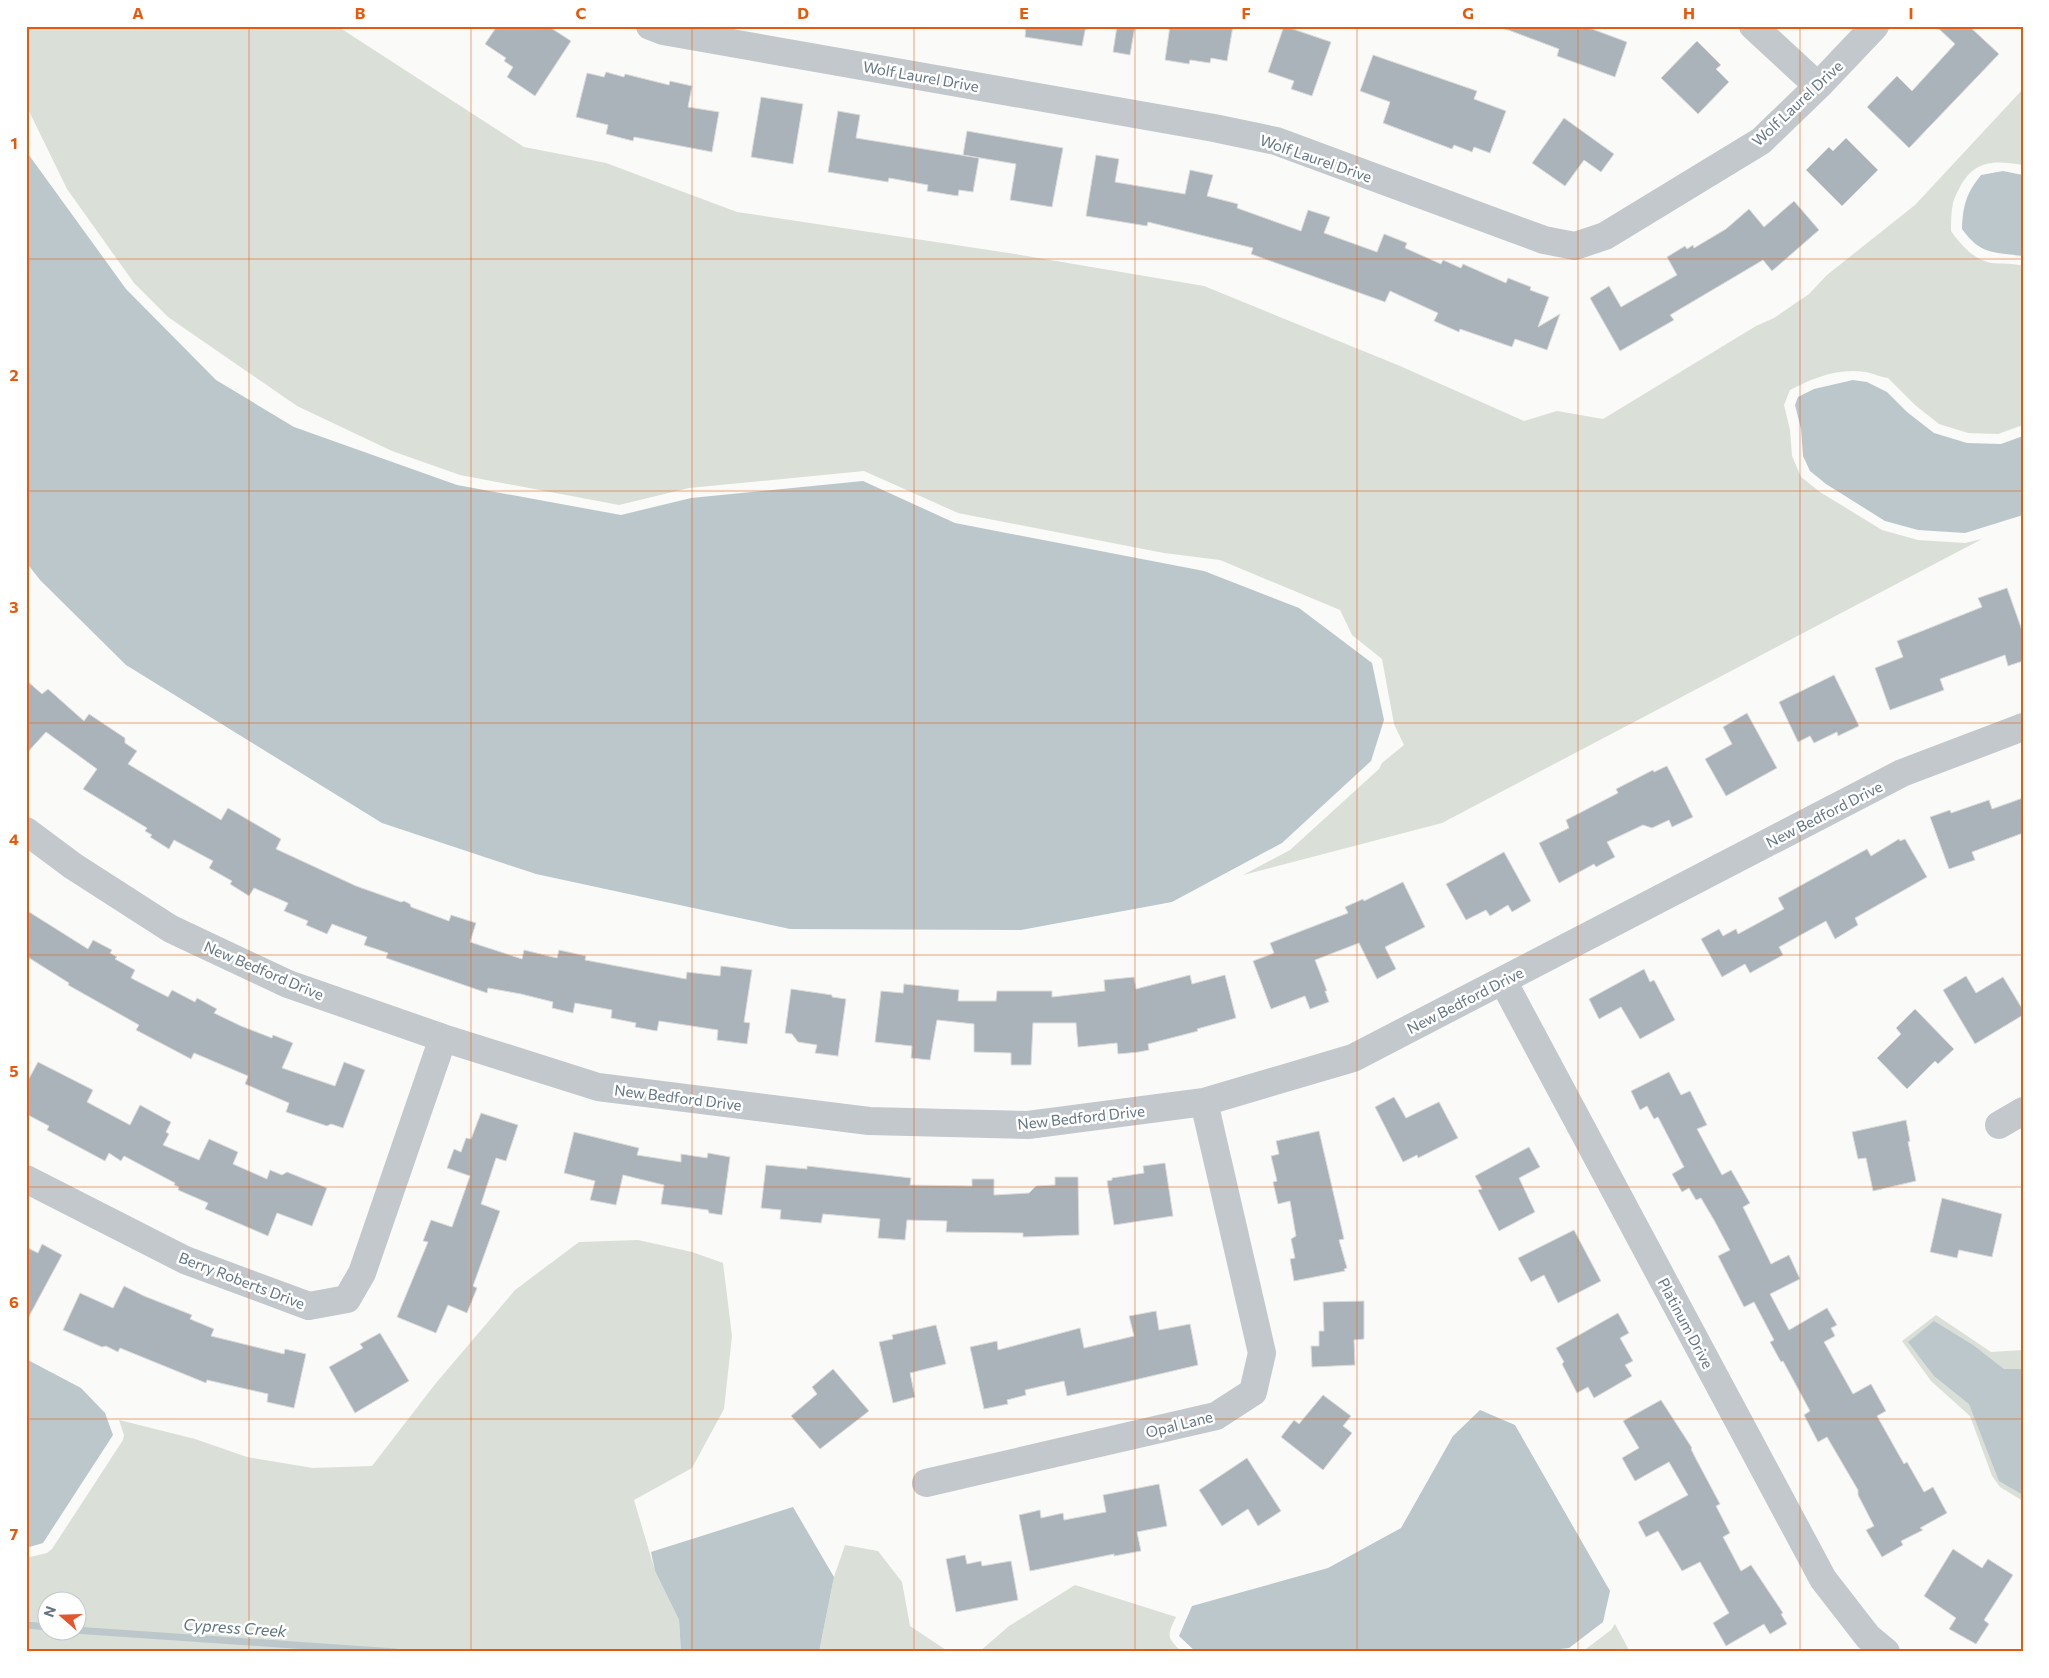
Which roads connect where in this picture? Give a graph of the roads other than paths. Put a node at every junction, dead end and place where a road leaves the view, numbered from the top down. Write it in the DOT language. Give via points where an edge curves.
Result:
graph roads {
  1 [pos="650,26"];
  2 [pos="1753,26"];
  3 [pos="1875,26"];
  4 [pos="1818,86"];
  5 [pos="2023,727"];
  6 [pos="26,831"];
  7 [pos="1503,981"];
  8 [pos="443,1038"];
  9 [pos="1204,1102"];
  10 [pos="2023,1111"];
  11 [pos="1999,1126"];
  12 [pos="26,1179"];
  13 [pos="926,1483"];
  14 [pos="1886,1652"];
  1 -- 4 [label="street, Wolf Laurel Drive" via="663,31 1276,141 1544,240 1575,246 1605,236 1761,141"];
  2 -- 4 [label="street"];
  3 -- 4 [label="street, Wolf Laurel Drive"];
  5 -- 7 [label="street, New Bedford Drive" via="1902,773"];
  6 -- 8 [label="street, New Bedford Drive" via="73,866 172,929 288,984"];
  7 -- 9 [label="street, New Bedford Drive" via="1354,1058"];
  7 -- 14 [label="street, Platinum Drive" via="1822,1579 1868,1637"];
  8 -- 9 [label="street, New Bedford Drive" via="598,1088 869,1121 1028,1125"];
  8 -- 12 [label="street, Berry Roberts Drive" via="362,1273 347,1299 309,1306 185,1260"];
  9 -- 13 [label="street, Opal Lane" via="1262,1353 1253,1392 1216,1416"];
  10 -- 11 [label="street"];
}
